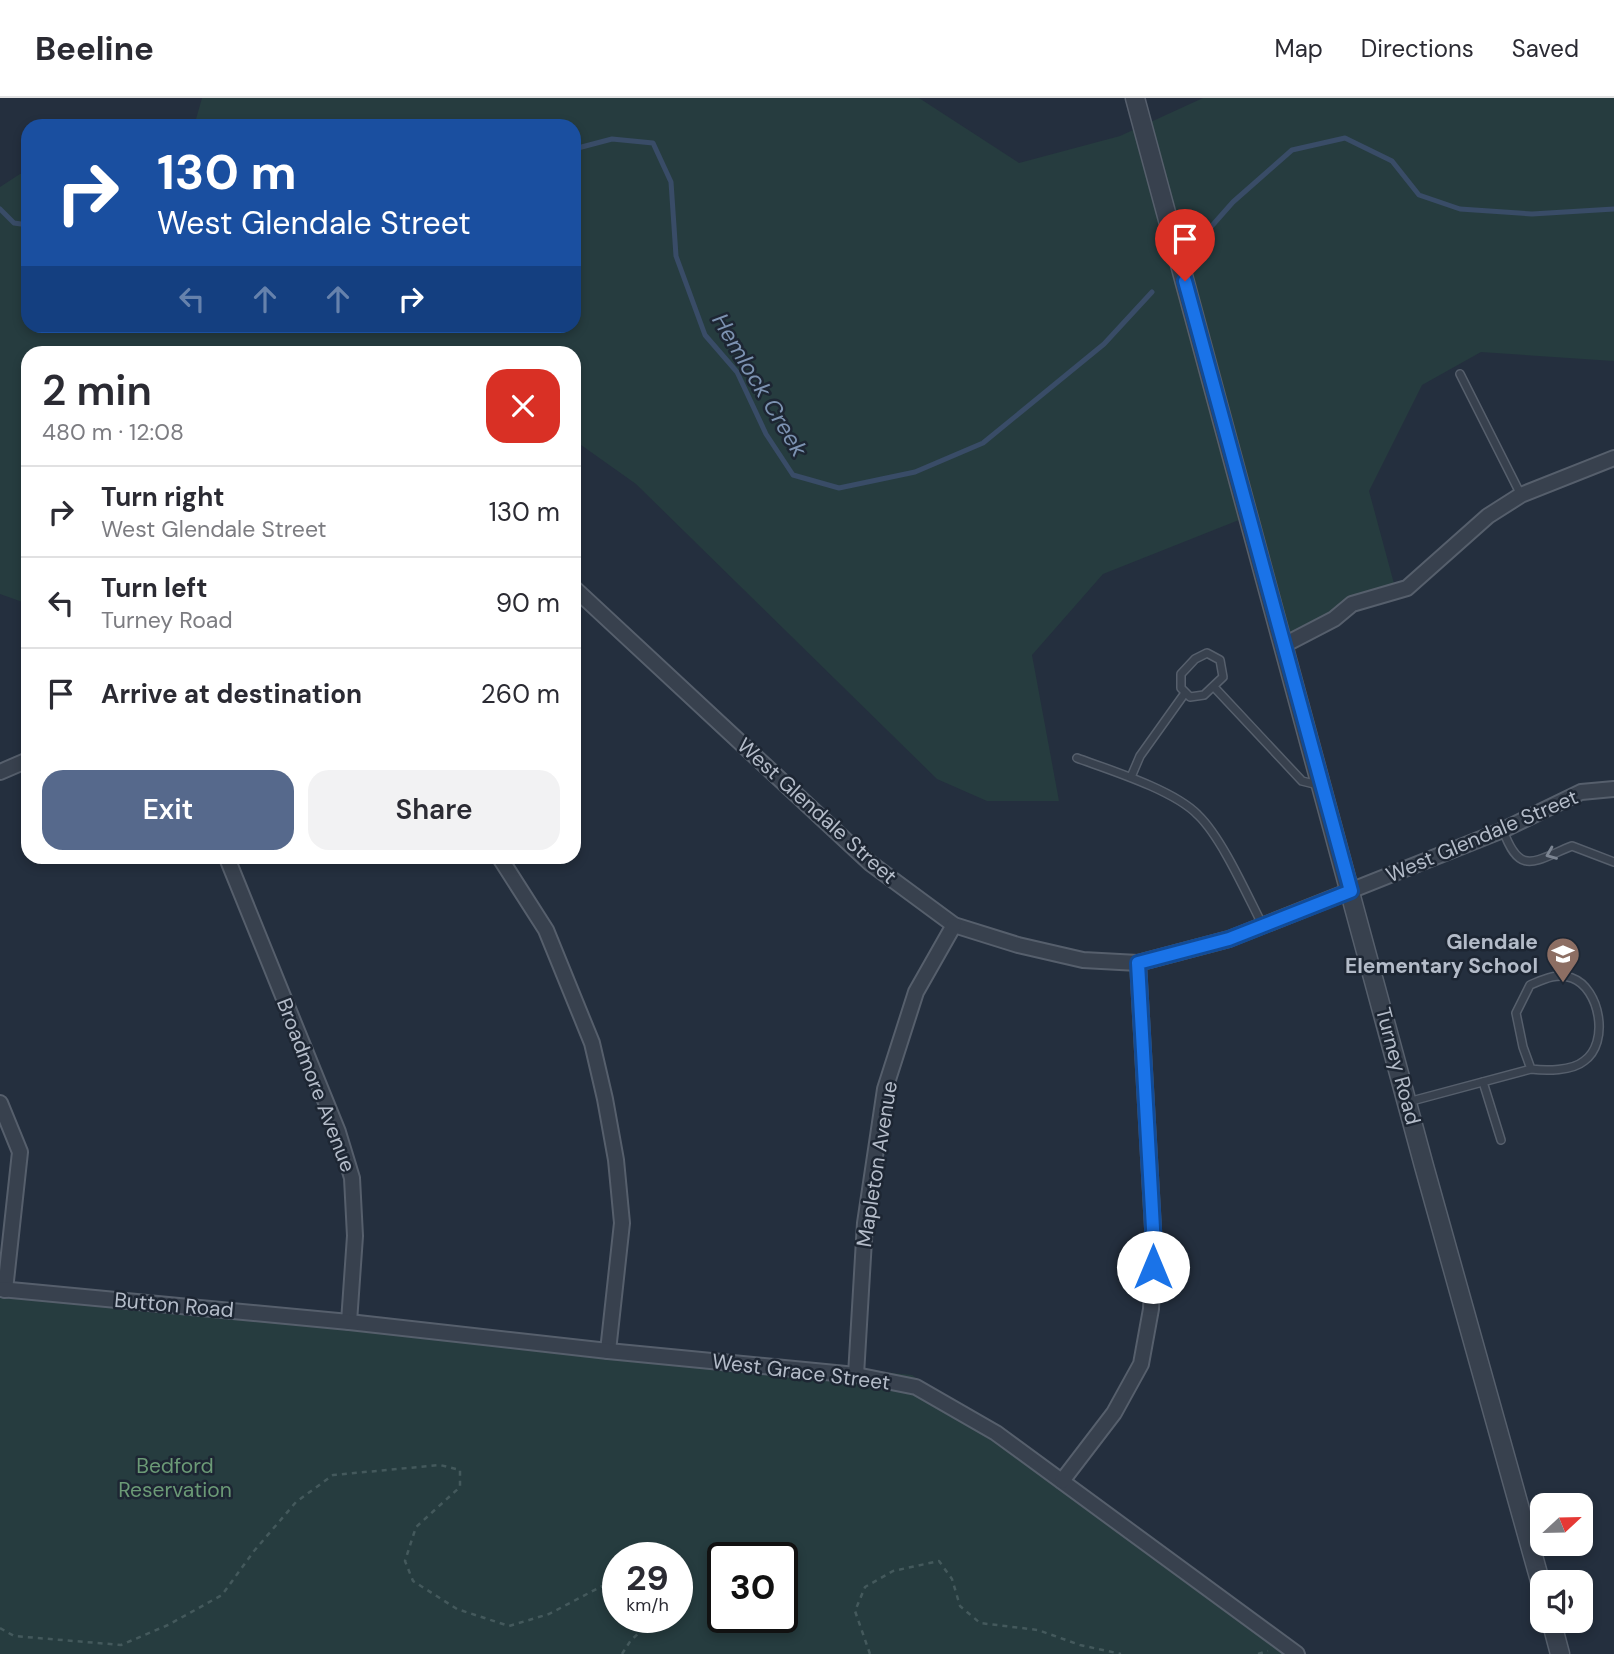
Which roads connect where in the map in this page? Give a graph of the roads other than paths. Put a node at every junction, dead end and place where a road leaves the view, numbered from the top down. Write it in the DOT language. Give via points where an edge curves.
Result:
graph roads {
  1 [pos="1135,98"];
  2 [pos="1460,374"];
  3 [pos="1614,458"];
  4 [pos="1521,495"];
  5 [pos="581,595"];
  6 [pos="1284,645"];
  7 [pos="1214,687"];
  8 [pos="1185,693"];
  9 [pos="1077,758"];
  10 [pos="21,763"];
  11 [pos="0,772"];
  12 [pos="1130,777"];
  13 [pos="1322,785"];
  14 [pos="1614,789"];
  15 [pos="1503,830"];
  16 [pos="1614,862"];
  17 [pos="229,864"];
  18 [pos="504,864"];
  19 [pos="1351,891"];
  20 [pos="954,925"];
  21 [pos="1263,926"];
  22 [pos="1138,963"];
  23 [pos="1531,1069"];
  24 [pos="1483,1082"];
  25 [pos="1407,1102"];
  26 [pos="0,1103"];
  27 [pos="1501,1140"];
  28 [pos="3,1289"];
  29 [pos="349,1322"];
  30 [pos="608,1350"];
  31 [pos="856,1375"];
  32 [pos="1062,1480"];
  33 [pos="1537,1570"];
  34 [pos="1554,1633"];
  35 [pos="1297,1654"];
  36 [pos="1560,1654"];
  1 -- 6 [label="street, Turney Road"];
  2 -- 4 [label="lane"];
  3 -- 4 [label="street"];
  4 -- 6 [label="street" via="1488,516 1407,587 1352,604 1334,619"];
  5 -- 20 [label="street, West Glendale Street" via="870,863"];
  6 -- 13 [label="street, Turney Road"];
  7 -- 8 [label="lane" via="1196,697"];
  7 -- 8 [label="lane" via="1224,671 1220,660 1207,653 1181,674"];
  7 -- 13 [label="lane" via="1302,781"];
  8 -- 12 [label="lane"];
  9 -- 12 [label="lane"];
  10 -- 11 [label="street"];
  12 -- 21 [label="lane" via="1200,816"];
  13 -- 19 [label="street, Turney Road"];
  14 -- 15 [label="street, West Glendale Street" via="1581,792"];
  16 -- 15 [label="lane, one-way" via="1572,846 1523,862"];
  15 -- 19 [label="street, West Glendale Street"];
  17 -- 29 [label="street, Broadmore Avenue" via="338,1132 352,1178 355,1236"];
  18 -- 30 [label="street" via="546,930 592,1043 605,1099 622,1223"];
  19 -- 21 [label="street, West Glendale Street"];
  19 -- 25 [label="street, Turney Road"];
  20 -- 22 [label="street, West Glendale Street" via="1083,960"];
  20 -- 31 [label="street, Mapleton Avenue" via="916,992 885,1088 865,1223"];
  21 -- 22 [label="street, West Glendale Street"];
  22 -- 32 [label="street" via="1154,1246 1151,1309 1141,1364 1114,1413"];
  23 -- 23 [label="lane" via="1552,1072 1584,1061 1599,1040 1598,1013 1588,991 1572,978 1551,976 1530,985 1516,1013"];
  23 -- 24 [label="lane"];
  24 -- 25 [label="lane"];
  24 -- 27 [label="lane"];
  25 -- 33 [label="street, Turney Road"];
  26 -- 28 [label="street" via="20,1152"];
  28 -- 29 [label="street, Button Road"];
  29 -- 30 [label="street, West Grace Street"];
  30 -- 31 [label="street, West Grace Street"];
  31 -- 32 [label="street, West Grace Street" via="916,1387 996,1433"];
  32 -- 35 [label="street, West Grace Street"];
  34 -- 36 [label="street"];
}
